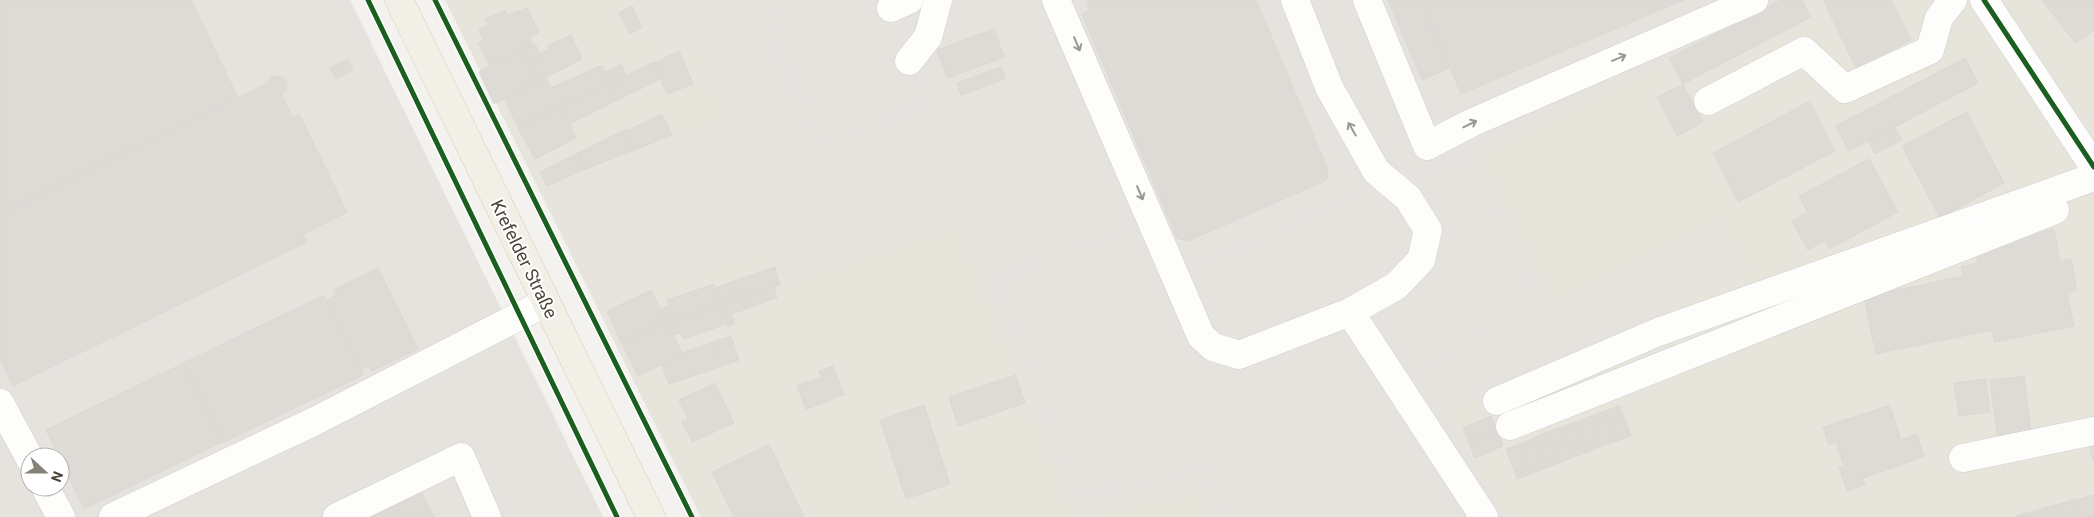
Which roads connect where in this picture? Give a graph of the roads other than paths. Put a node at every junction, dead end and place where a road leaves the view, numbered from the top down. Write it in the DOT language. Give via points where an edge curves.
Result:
graph roads {
  1 [pos="398,0"];
  2 [pos="938,0"];
  3 [pos="1056,0"];
  4 [pos="1296,0"];
  5 [pos="1367,0"];
  6 [pos="1754,0"];
  7 [pos="1953,0"];
  8 [pos="1984,0"];
  9 [pos="908,61"];
  10 [pos="1708,101"];
  11 [pos="2094,167"];
  12 [pos="2094,177"];
  13 [pos="2094,195"];
  14 [pos="545,303"];
  15 [pos="1350,312"];
  16 [pos="0,402"];
  17 [pos="1497,402"];
  18 [pos="1510,426"];
  19 [pos="2094,431"];
  20 [pos="24,447"];
  21 [pos="1963,458"];
  22 [pos="50,497"];
  23 [pos="60,517"];
  24 [pos="113,517"];
  25 [pos="337,517"];
  26 [pos="487,517"];
  27 [pos="651,517"];
  28 [pos="1484,517"];
  1 -- 14 [label="main road, Krefelder Straße"];
  2 -- 9 [label="street" via="928,37"];
  3 -- 15 [label="street, one-way" via="1201,336 1212,347 1239,355"];
  15 -- 4 [label="street, one-way" via="1396,286 1421,260 1428,230 1408,198 1376,171 1329,87"];
  5 -- 6 [label="street, one-way" via="1427,146 1471,123"];
  7 -- 10 [label="street" via="1939,18 1930,50 1845,89 1804,51"];
  8 -- 11 [label="street"];
  12 -- 17 [label="street" via="1658,332"];
  13 -- 18 [label="street"];
  14 -- 24 [label="street" via="315,421"];
  14 -- 27 [label="main road, Krefelder Straße"];
  15 -- 28 [label="street"];
  16 -- 20 [label="street"];
  19 -- 21 [label="street"];
  22 -- 23 [label="street"];
  25 -- 26 [label="street" via="461,457"];
}
